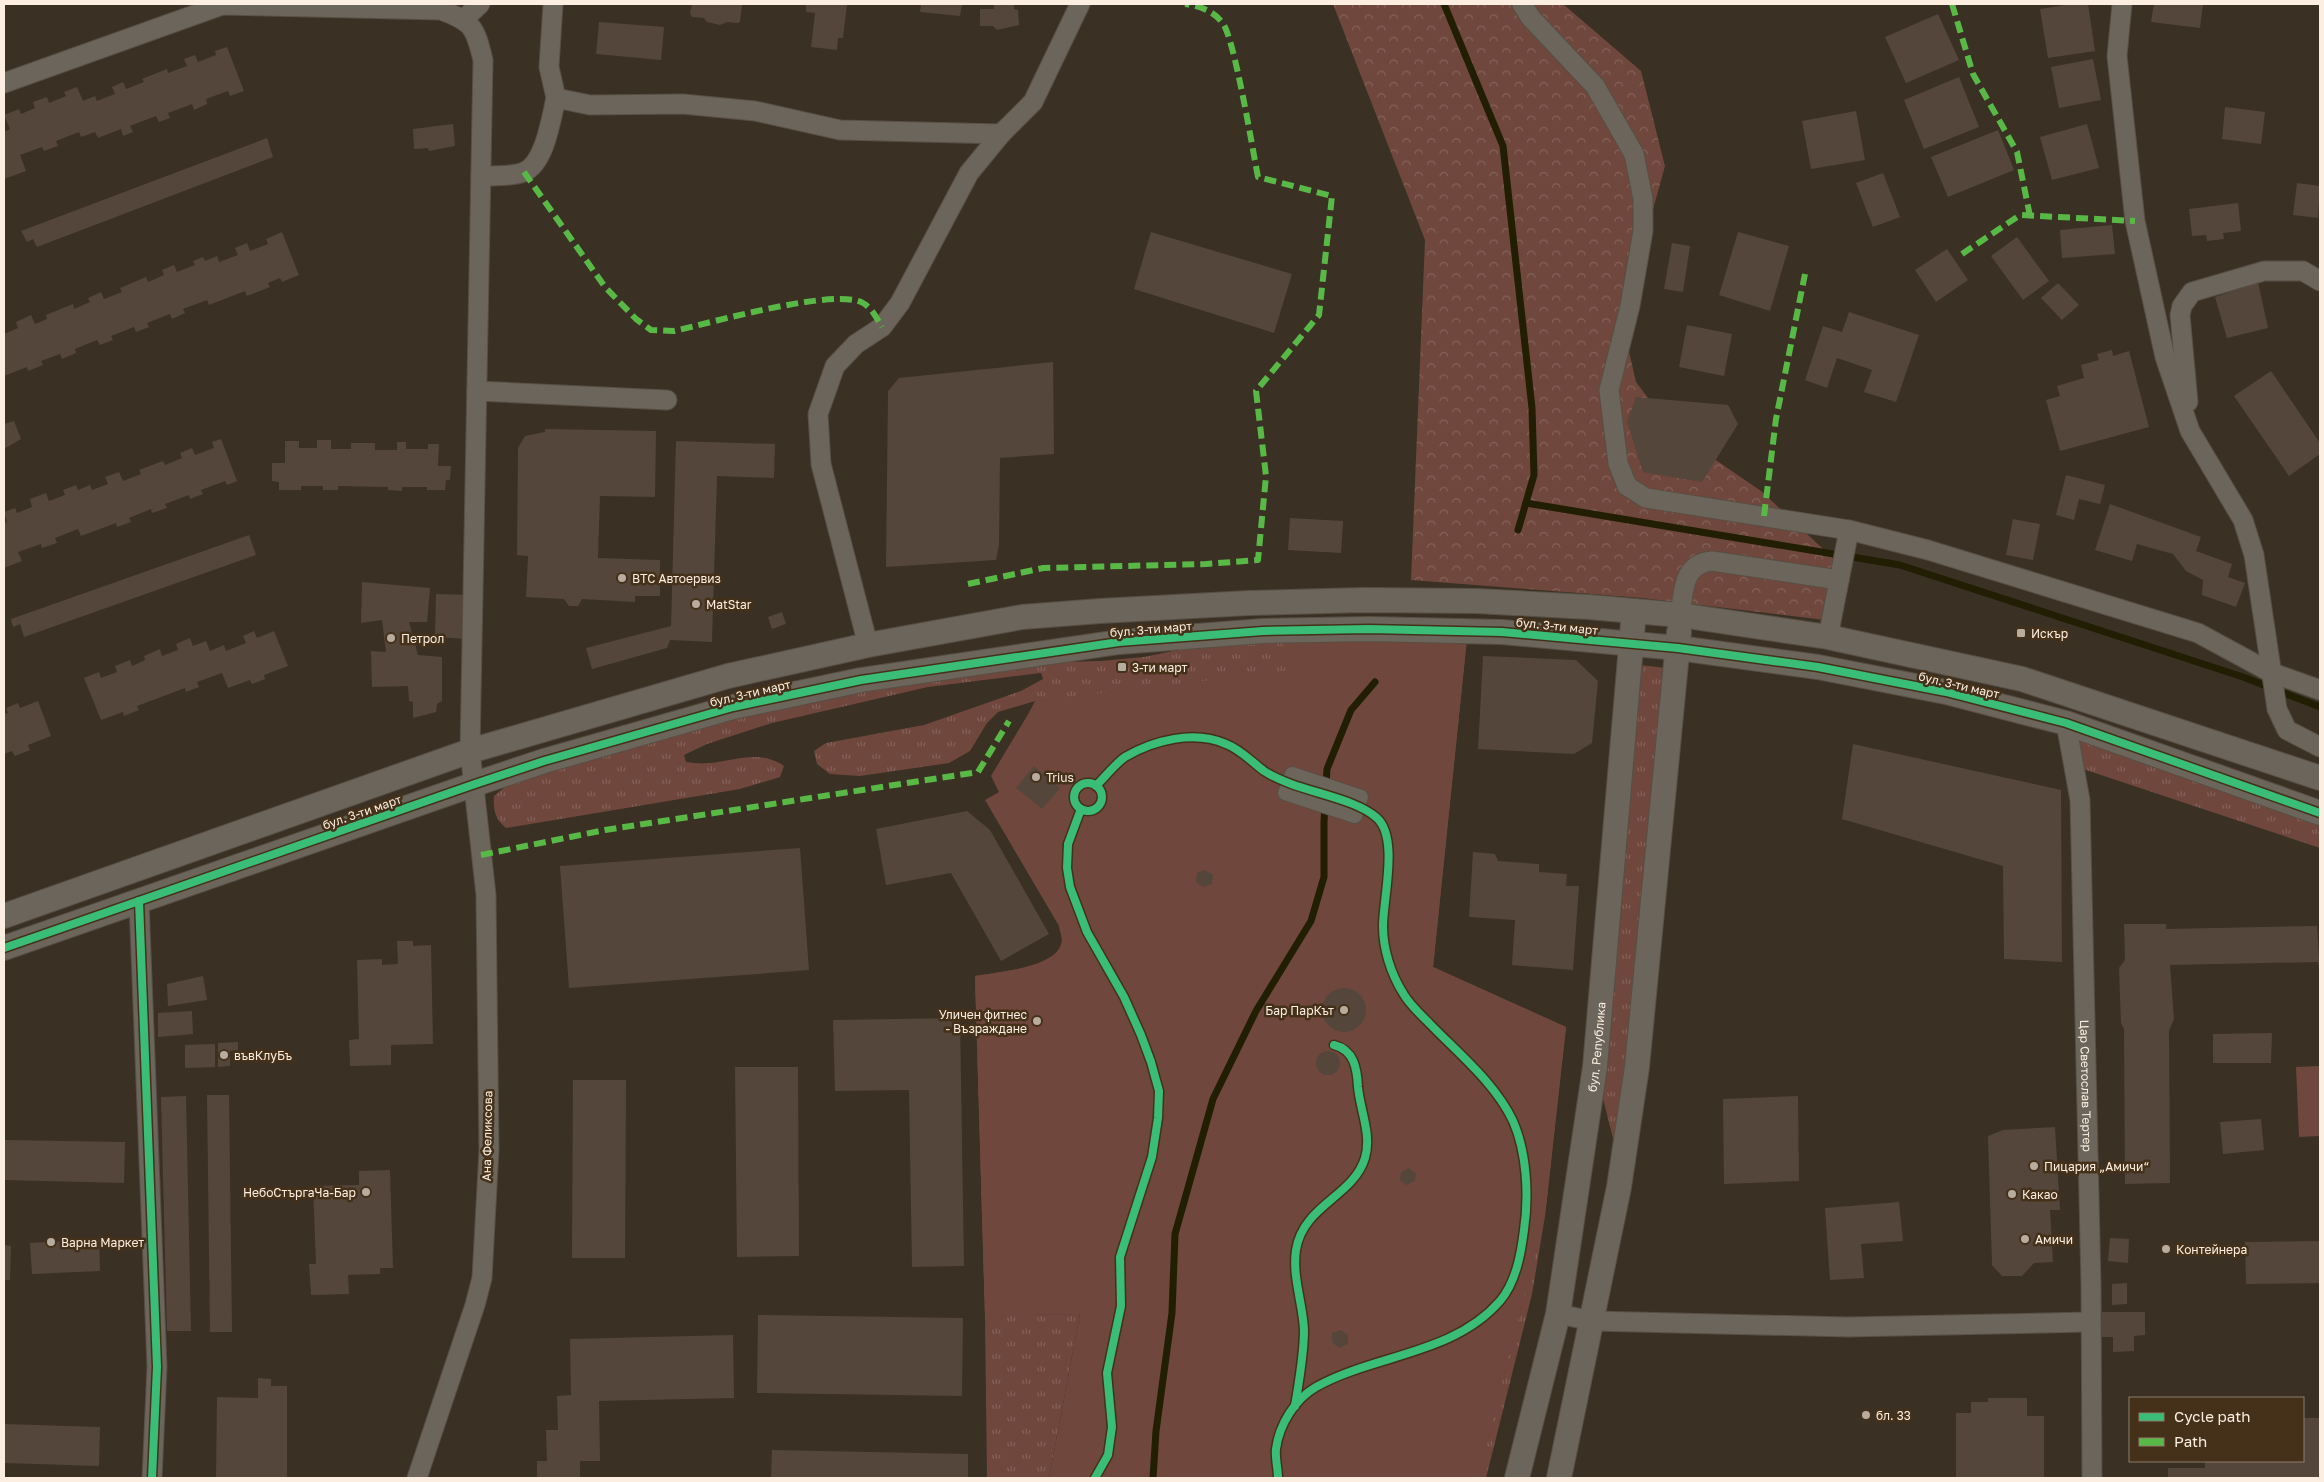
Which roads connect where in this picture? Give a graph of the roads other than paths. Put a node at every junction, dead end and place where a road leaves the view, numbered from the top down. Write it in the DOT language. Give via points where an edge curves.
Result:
graph roads {
  1 [pos="480,4"];
  2 [pos="553,4"];
  3 [pos="1080,4"];
  4 [pos="1522,4"];
  5 [pos="2122,4"];
  6 [pos="464,19"];
  7 [pos="4,83"];
  8 [pos="556,98"];
  9 [pos="1001,134"];
  10 [pos="481,177"];
  11 [pos="2320,281"];
  12 [pos="477,391"];
  13 [pos="667,400"];
  14 [pos="2190,431"];
  15 [pos="1847,538"];
  16 [pos="1840,574"];
  17 [pos="1634,611"];
  18 [pos="1680,615"];
  19 [pos="1828,637"];
  20 [pos="868,645"];
  21 [pos="1632,645"];
  22 [pos="1678,648"];
  23 [pos="2271,674"];
  24 [pos="2320,690"];
  25 [pos="2066,723"];
  26 [pos="2320,747"];
  27 [pos="470,752"];
  28 [pos="2320,778"];
  29 [pos="475,784"];
  30 [pos="1285,793"];
  31 [pos="2320,813"];
  32 [pos="139,901"];
  33 [pos="4,916"];
  34 [pos="4,948"];
  35 [pos="1558,1314"];
  36 [pos="1593,1321"];
  37 [pos="2090,1322"];
  38 [pos="152,1478"];
  39 [pos="417,1478"];
  40 [pos="1517,1478"];
  41 [pos="1559,1478"];
  42 [pos="2092,1478"];
  1 -- 6 [label="street"];
  2 -- 8 [label="street" via="549,67"];
  3 -- 9 [label="street" via="1034,102"];
  4 -- 15 [label="street" via="1531,18 1595,86 1634,154 1641,190 1643,232 1630,306 1609,390 1618,463 1627,486 1646,498"];
  5 -- 14 [label="street" via="2117,56 2135,221 2165,357"];
  6 -- 7 [label="street" via="441,10 222,5"];
  6 -- 10 [label="street, Ана Феликсова" via="477,35 483,60"];
  8 -- 9 [label="street" via="590,105 683,104 755,111 840,130"];
  8 -- 10 [label="street" via="537,161 524,172"];
  9 -- 20 [label="street" via="969,174 900,303 882,327 856,344 835,366 818,414 822,464"];
  10 -- 12 [label="street, Ана Феликсова"];
  11 -- 14 [label="street" via="2303,271 2264,271 2200,288 2186,298 2180,315"];
  12 -- 13 [label="street"];
  12 -- 27 [label="street, Ана Феликсова"];
  14 -- 23 [label="street" via="2243,520 2254,555"];
  15 -- 16 [label="street"];
  15 -- 23 [label="street" via="1928,550 2198,634"];
  16 -- 18 [label="street" via="1702,562 1691,568 1686,577"];
  16 -- 19 [label="street"];
  17 -- 18 [label="street, бул. 3-ти март"];
  17 -- 20 [label="street, бул. 3-ти март" via="1477,601 1249,602 1022,617"];
  17 -- 21 [label="street, бул. Република"];
  18 -- 19 [label="street, бул. 3-ти март"];
  18 -- 22 [label="street"];
  19 -- 28 [label="street, бул. 3-ти март" via="2022,679"];
  20 -- 27 [label="street, бул. 3-ти март" via="728,676"];
  21 -- 22 [label="street, бул. 3-ти март"];
  21 -- 29 [label="street, бул. 3-ти март" via="1502,632 1369,629 1262,631 1119,642 861,680 733,707"];
  21 -- 35 [label="street, бул. Република" via="1595,1067"];
  22 -- 25 [label="street, бул. 3-ти март" via="1818,667 1946,692"];
  22 -- 36 [label="street" via="1637,1067 1619,1187"];
  23 -- 24 [label="street"];
  23 -- 26 [label="street" via="2286,730"];
  25 -- 31 [label="street, бул. 3-ти март"];
  25 -- 37 [label="street, Цар Светослав Тертер" via="2080,800"];
  27 -- 29 [label="street, Ана Феликсова"];
  27 -- 33 [label="street, бул. 3-ти март"];
  29 -- 32 [label="street, бул. 3-ти март"];
  29 -- 39 [label="street, Ана Феликсова" via="486,895 489,1150 482,1278"];
  30 -- 30 [label="street" via="1292,774 1362,797 1355,816"];
  32 -- 34 [label="street, бул. 3-ти март"];
  32 -- 38 [label="street" via="156,1367"];
  35 -- 36 [label="street"];
  35 -- 40 [label="street, бул. Република"];
  36 -- 37 [label="street" via="1848,1326"];
  36 -- 41 [label="street"];
  37 -- 42 [label="street, Цар Светослав Тертер"];
}
